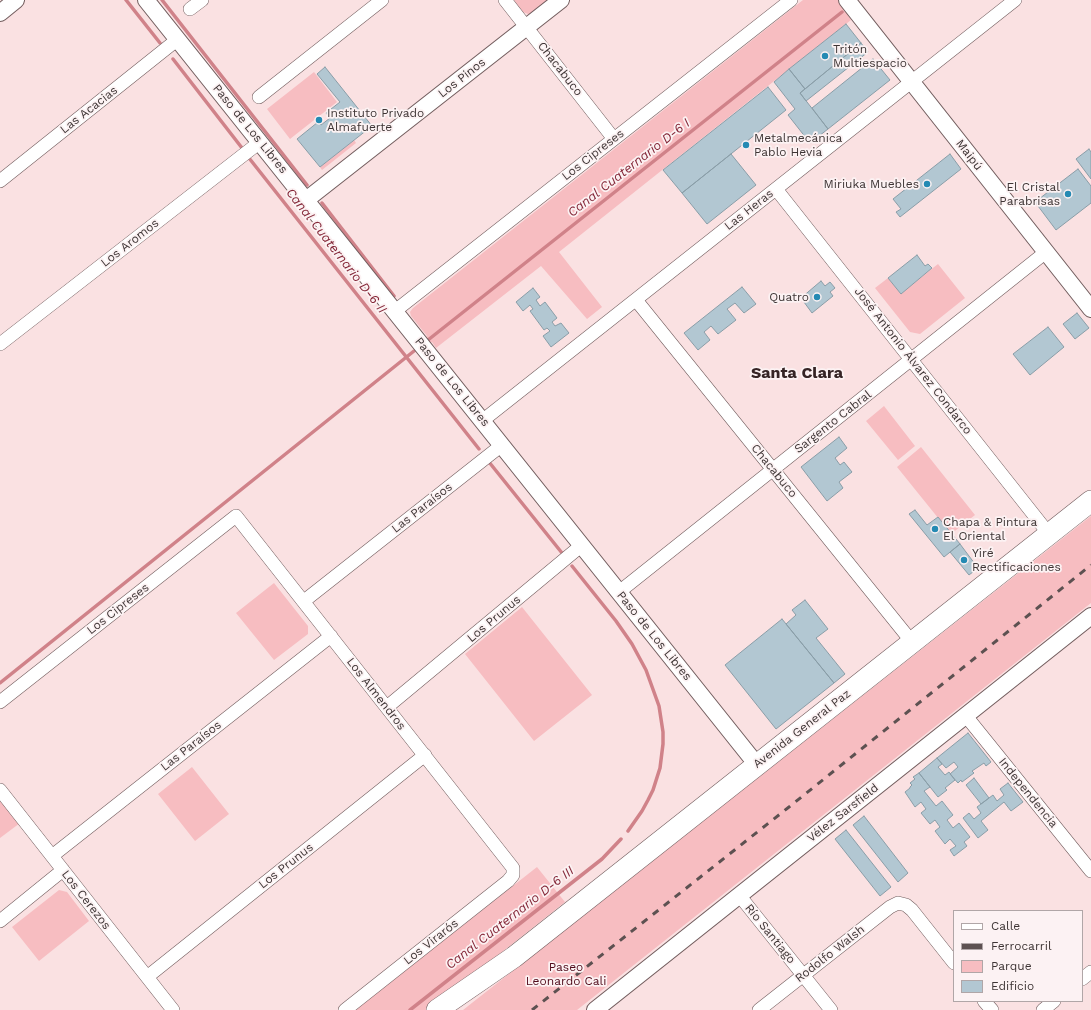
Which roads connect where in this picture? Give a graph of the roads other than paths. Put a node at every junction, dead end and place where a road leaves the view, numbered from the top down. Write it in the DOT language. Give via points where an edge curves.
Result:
graph roads {
  1 [pos="16,0"];
  2 [pos="146,0"];
  3 [pos="202,0"];
  4 [pos="382,0"];
  5 [pos="505,0"];
  6 [pos="561,0"];
  7 [pos="791,0"];
  8 [pos="847,0"];
  9 [pos="1015,0"];
  10 [pos="190,9"];
  11 [pos="0,13"];
  12 [pos="526,27"];
  13 [pos="178,40"];
  14 [pos="912,82"];
  15 [pos="259,97"];
  16 [pos="614,138"];
  17 [pos="260,142"];
  18 [pos="0,181"];
  19 [pos="776,189"];
  20 [pos="306,200"];
  21 [pos="1046,252"];
  22 [pos="636,300"];
  23 [pos="1091,309"];
  24 [pos="395,310"];
  25 [pos="1,342"];
  26 [pos="911,360"];
  27 [pos="482,421"];
  28 [pos="502,445"];
  29 [pos="773,470"];
  30 [pos="1091,501"];
  31 [pos="236,516"];
  32 [pos="1049,534"];
  33 [pos="582,546"];
  34 [pos="619,592"];
  35 [pos="304,601"];
  36 [pos="1089,622"];
  37 [pos="331,636"];
  38 [pos="912,642"];
  39 [pos="0,702"];
  40 [pos="388,707"];
  41 [pos="966,716"];
  42 [pos="425,755"];
  43 [pos="757,765"];
  44 [pos="0,790"];
  45 [pos="52,856"];
  46 [pos="63,870"];
  47 [pos="1091,871"];
  48 [pos="514,873"];
  49 [pos="739,895"];
  50 [pos="0,921"];
  51 [pos="514,957"];
  52 [pos="953,962"];
  53 [pos="1091,972"];
  54 [pos="803,975"];
  55 [pos="147,977"];
  56 [pos="1083,978"];
  57 [pos="985,1002"];
  58 [pos="1053,1002"];
  59 [pos="173,1010"];
  60 [pos="346,1010"];
  61 [pos="437,1010"];
  62 [pos="456,1010"];
  63 [pos="595,1010"];
  64 [pos="759,1010"];
  65 [pos="831,1010"];
  66 [pos="992,1010"];
  67 [pos="1043,1010"];
  1 -- 11 [label="street"];
  2 -- 13 [label="street, Paso de Los Libres"];
  3 -- 10 [label="street"];
  4 -- 15 [label="street"];
  5 -- 12 [label="street, Chacabuco"];
  6 -- 12 [label="street, Los Pinos"];
  7 -- 16 [label="street, Los Cipreses"];
  8 -- 14 [label="street, Maipú"];
  9 -- 14 [label="street, Las Heras"];
  12 -- 16 [label="street, Chacabuco"];
  12 -- 20 [label="street, Los Pinos"];
  13 -- 17 [label="street, Paso de Los Libres"];
  13 -- 18 [label="street, Las Acacias"];
  14 -- 19 [label="street, Las Heras"];
  14 -- 21 [label="street, Maipú"];
  16 -- 24 [label="street, Los Cipreses"];
  17 -- 20 [label="street, Paso de Los Libres"];
  17 -- 25 [label="street, Los Aromos"];
  19 -- 22 [label="street, Las Heras"];
  19 -- 26 [label="street, José Antonio Álvarez Condarco"];
  20 -- 24 [label="street, Paso de Los Libres"];
  21 -- 23 [label="street, Maipú"];
  21 -- 26 [label="street, Sargento Cabral"];
  22 -- 27 [label="street, Las Heras"];
  22 -- 29 [label="street, Chacabuco"];
  24 -- 27 [label="street, Paso de Los Libres"];
  26 -- 29 [label="street, Sargento Cabral"];
  26 -- 32 [label="street, José Antonio Álvarez Condarco"];
  27 -- 28 [label="street, Paso de Los Libres"];
  28 -- 33 [label="street, Paso de Los Libres"];
  28 -- 35 [label="street, Las Paraísos"];
  29 -- 34 [label="street, Sargento Cabral"];
  29 -- 38 [label="street, Chacabuco"];
  30 -- 32 [label="main road, Avenida General Paz"];
  31 -- 35 [label="street, Los Almendros"];
  31 -- 39 [label="street, Los Cipreses"];
  32 -- 38 [label="main road, Avenida General Paz"];
  33 -- 34 [label="street, Paso de Los Libres"];
  33 -- 40 [label="street, Los Prunus"];
  34 -- 43 [label="street, Paso de Los Libres"];
  35 -- 37 [label="street, Los Almendros"];
  36 -- 41 [label="street, Vélez Sarsfield"];
  37 -- 40 [label="street, Los Almendros"];
  37 -- 45 [label="street, Las Paraísos"];
  38 -- 43 [label="main road, Avenida General Paz"];
  40 -- 42 [label="street, Los Almendros"];
  41 -- 47 [label="street, Independencia"];
  41 -- 49 [label="street, Vélez Sarsfield"];
  42 -- 48 [label="street, Los Almendros" via="511,864"];
  42 -- 55 [label="street, Los Prunus"];
  43 -- 51 [label="main road, Avenida General Paz"];
  44 -- 45 [label="street, Los Cerezos"];
  45 -- 46 [label="street, Los Cerezos"];
  46 -- 50 [label="street"];
  46 -- 55 [label="street, Los Cerezos"];
  48 -- 60 [label="street, Los Virarós" via="508,881"];
  49 -- 54 [label="street, Río Santiago"];
  49 -- 63 [label="street, Vélez Sarsfield"];
  51 -- 61 [label="main road, Avenida General Paz"];
  51 -- 62 [label="main road, Avenida General Paz"];
  52 -- 54 [label="street, Rodolfo Walsh" via="912,910 898,903"];
  53 -- 56 [label="street"];
  54 -- 64 [label="street, Rodolfo Walsh"];
  54 -- 65 [label="street, Río Santiago"];
  55 -- 59 [label="street, Los Cerezos"];
  57 -- 66 [label="street"];
  58 -- 67 [label="street"];
}
